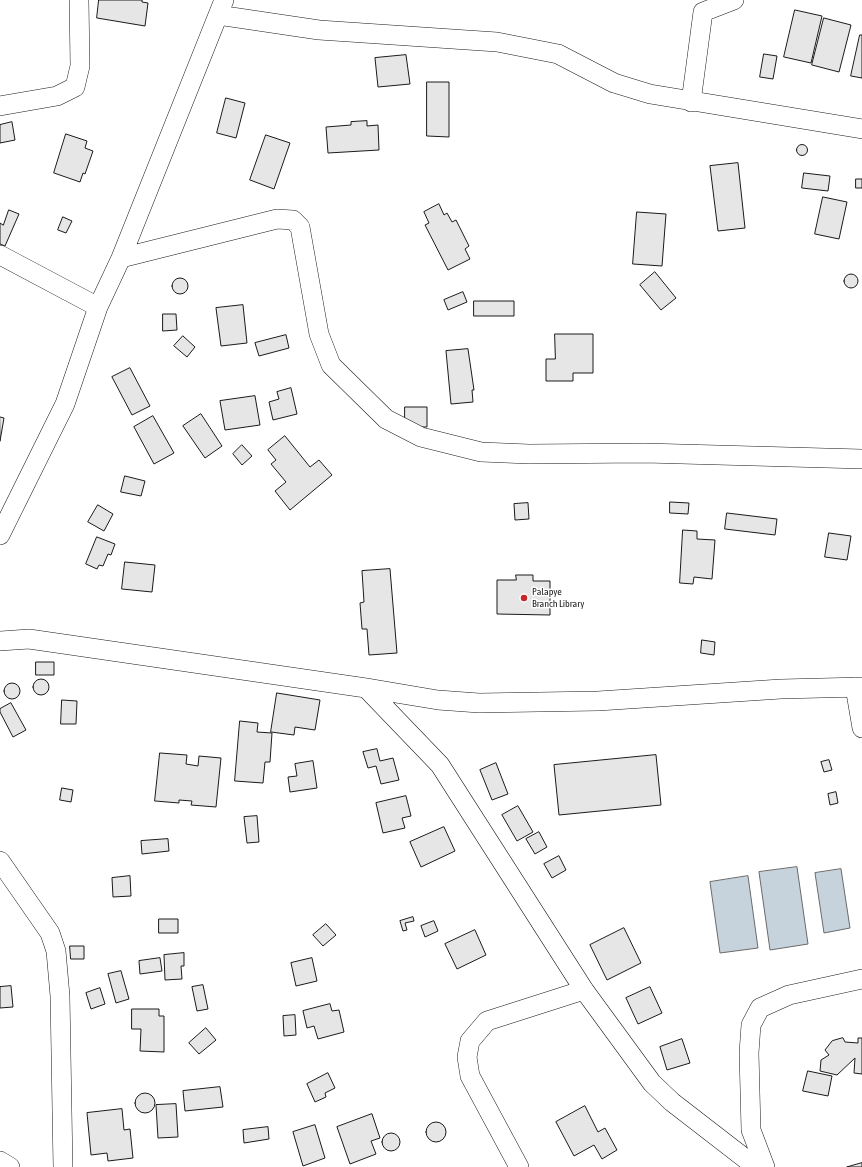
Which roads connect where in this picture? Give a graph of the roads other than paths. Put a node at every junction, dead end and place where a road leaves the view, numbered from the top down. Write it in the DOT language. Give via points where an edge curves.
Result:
graph roads {
  1 [pos="79,0"];
  2 [pos="734,0"];
  3 [pos="221,8"];
  4 [pos="691,102"];
  5 [pos="0,106"];
  6 [pos="862,129"];
  7 [pos="0,255"];
  8 [pos="122,258"];
  9 [pos="98,308"];
  10 [pos="862,458"];
  11 [pos="0,535"];
  12 [pos="0,641"];
  13 [pos="858,687"];
  14 [pos="366,688"];
  15 [pos="862,728"];
  16 [pos="0,861"];
  17 [pos="862,979"];
  18 [pos="584,990"];
  19 [pos="0,1161"];
  20 [pos="10,1167"];
  21 [pos="63,1167"];
  22 [pos="519,1167"];
  23 [pos="756,1167"];
  24 [pos="765,1167"];
  1 -- 5 [label="street" via="80,66 75,87 57,96"];
  2 -- 4 [label="street" via="703,12"];
  3 -- 4 [label="street" via="319,30 497,42 558,54 614,83 650,94"];
  3 -- 8 [label="street"];
  4 -- 6 [label="street"];
  7 -- 9 [label="street"];
  8 -- 9 [label="street"];
  8 -- 10 [label="street" via="277,219 293,220 300,227 319,334 331,365 386,419 421,437 481,452"];
  9 -- 11 [label="street" via="65,404"];
  12 -- 14 [label="street" via="29,639"];
  13 -- 14 [label="street" via="781,689 598,701 479,703 438,700"];
  13 -- 15 [label="street"];
  14 -- 18 [label="street" via="440,765"];
  16 -- 21 [label="street" via="50,933 56,951 60,996"];
  17 -- 24 [label="street" via="789,995 760,1008 750,1025 751,1130"];
  18 -- 22 [label="street" via="487,1021 470,1041 470,1076"];
  18 -- 23 [label="street" via="652,1083 672,1102"];
  19 -- 20 [label="street"];
}
